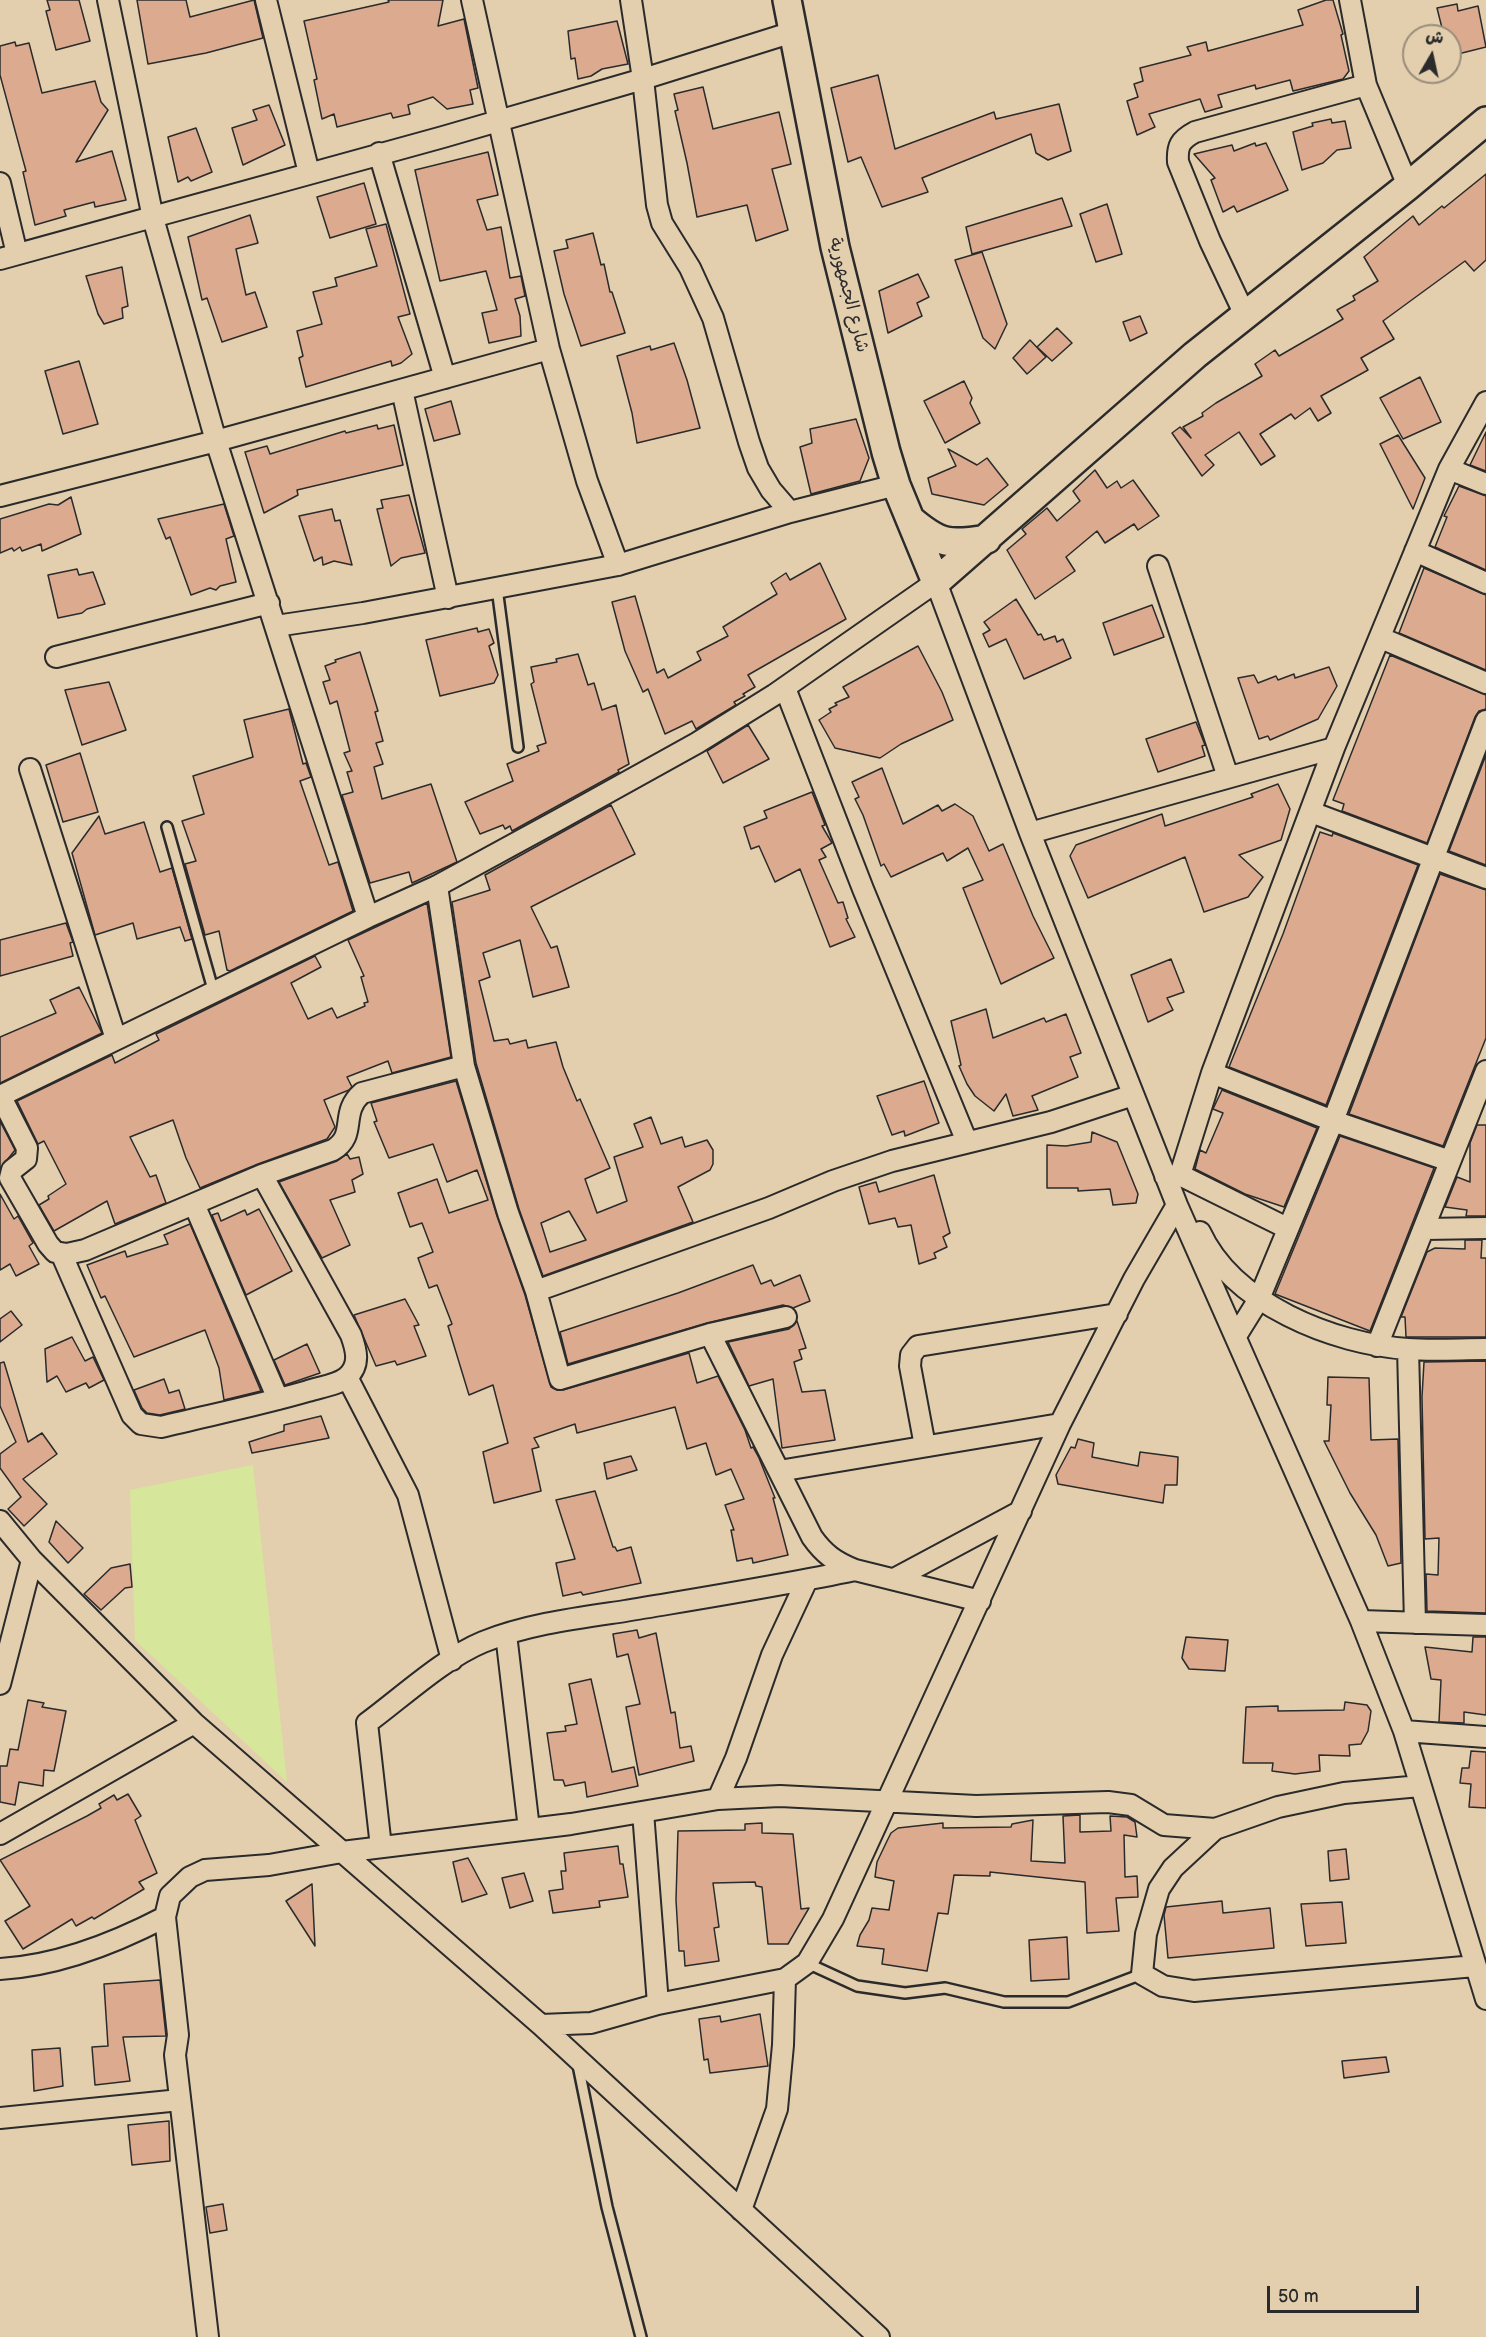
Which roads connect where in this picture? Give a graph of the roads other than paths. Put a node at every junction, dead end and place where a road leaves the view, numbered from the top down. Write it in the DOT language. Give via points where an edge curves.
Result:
graph roads {
  1 [pos="108,0"];
  2 [pos="266,0"];
  3 [pos="472,0"];
  4 [pos="631,0"];
  5 [pos="788,0"];
  6 [pos="1350,0"];
  7 [pos="793,32"];
  8 [pos="643,79"];
  9 [pos="1366,86"];
  10 [pos="500,120"];
  11 [pos="1486,122"];
  12 [pos="379,153"];
  13 [pos="309,173"];
  14 [pos="0,183"];
  15 [pos="1408,186"];
  16 [pos="153,218"];
  17 [pos="9,257"];
  18 [pos="1245,315"];
  19 [pos="549,349"];
  20 [pos="445,378"];
  21 [pos="402,390"];
  22 [pos="1486,402"];
  23 [pos="216,441"];
  24 [pos="1449,469"];
  25 [pos="1486,484"];
  26 [pos="896,485"];
  27 [pos="0,496"];
  28 [pos="790,512"];
  29 [pos="910,519"];
  30 [pos="987,538"];
  31 [pos="1415,551"];
  32 [pos="618,565"];
  33 [pos="1158,566"];
  34 [pos="936,582"];
  35 [pos="1486,583"];
  36 [pos="496,588"];
  37 [pos="448,598"];
  38 [pos="269,603"];
  39 [pos="276,626"];
  40 [pos="1381,638"];
  41 [pos="56,657"];
  42 [pos="1486,683"];
  43 [pos="785,688"];
  44 [pos="1486,721"];
  45 [pos="519,747"];
  46 [pos="1334,748"];
  47 [pos="30,769"];
  48 [pos="1228,777"];
  49 [pos="1311,812"];
  50 [pos="167,827"];
  51 [pos="1030,832"];
  52 [pos="1432,859"];
  53 [pos="1486,878"];
  54 [pos="437,886"];
  55 [pos="368,916"];
  56 [pos="214,993"];
  57 [pos="116,1039"];
  58 [pos="464,1066"];
  59 [pos="1486,1071"];
  60 [pos="1212,1073"];
  61 [pos="1133,1095"];
  62 [pos="0,1096"];
  63 [pos="1478,1114"];
  64 [pos="1333,1121"];
  65 [pos="968,1142"];
  66 [pos="1450,1161"];
  67 [pos="262,1175"];
  68 [pos="1173,1175"];
  69 [pos="194,1204"];
  70 [pos="1177,1205"];
  71 [pos="1287,1228"];
  72 [pos="1486,1228"];
  73 [pos="1425,1229"];
  74 [pos="61,1253"];
  75 [pos="536,1291"];
  76 [pos="1259,1299"];
  77 [pos="1117,1314"];
  78 [pos="786,1317"];
  79 [pos="710,1334"];
  80 [pos="1236,1336"];
  81 [pos="1377,1346"];
  82 [pos="1486,1349"];
  83 [pos="1408,1350"];
  84 [pos="347,1377"];
  85 [pos="278,1399"];
  86 [pos="1060,1424"];
  87 [pos="924,1446"];
  88 [pos="779,1471"];
  89 [pos="1021,1511"];
  90 [pos="0,1521"];
  91 [pos="32,1560"];
  92 [pos="855,1570"];
  93 [pos="807,1580"];
  94 [pos="894,1580"];
  95 [pos="980,1601"];
  96 [pos="1361,1621"];
  97 [pos="1415,1623"];
  98 [pos="1486,1625"];
  99 [pos="506,1634"];
  100 [pos="452,1660"];
  101 [pos="0,1684"];
  102 [pos="194,1723"];
  103 [pos="1404,1731"];
  104 [pos="1486,1737"];
  105 [pos="1420,1786"];
  106 [pos="718,1799"];
  107 [pos="887,1803"];
  108 [pos="643,1812"];
  109 [pos="529,1829"];
  110 [pos="1215,1829"];
  111 [pos="0,1834"];
  112 [pos="381,1847"];
  113 [pos="342,1852"];
  114 [pos="165,1917"];
  115 [pos="807,1963"];
  116 [pos="1475,1966"];
  117 [pos="0,1969"];
  118 [pos="1142,1974"];
  119 [pos="785,1979"];
  120 [pos="1486,1999"];
  121 [pos="658,2004"];
  122 [pos="541,2025"];
  123 [pos="576,2058"];
  124 [pos="180,2100"];
  125 [pos="0,2118"];
  126 [pos="741,2210"];
  127 [pos="208,2337"];
  128 [pos="641,2337"];
  129 [pos="879,2337"];
  1 -- 16 [label="street"];
  2 -- 13 [label="street"];
  3 -- 10 [label="street"];
  4 -- 8 [label="street"];
  5 -- 7 [label="main road, شارع الجمهورية"];
  6 -- 9 [label="street"];
  7 -- 8 [label="street"];
  7 -- 26 [label="main road, شارع الجمهورية" via="835,247"];
  8 -- 10 [label="street"];
  8 -- 28 [label="street" via="662,223 690,268 713,318 758,468"];
  9 -- 15 [label="street"];
  9 -- 18 [label="street" via="1215,126 1182,139 1178,162"];
  10 -- 12 [label="street"];
  10 -- 19 [label="street"];
  11 -- 15 [label="main road"];
  12 -- 13 [label="street"];
  12 -- 20 [label="street"];
  13 -- 16 [label="street"];
  14 -- 17 [label="street"];
  15 -- 18 [label="main road"];
  16 -- 17 [label="street"];
  16 -- 23 [label="street"];
  18 -- 30 [label="main road"];
  19 -- 20 [label="street"];
  19 -- 32 [label="street" via="587,481"];
  20 -- 21 [label="street"];
  21 -- 23 [label="street"];
  21 -- 37 [label="street"];
  22 -- 24 [label="street"];
  23 -- 27 [label="street"];
  23 -- 38 [label="street"];
  24 -- 25 [label="street"];
  24 -- 31 [label="street"];
  26 -- 28 [label="street"];
  26 -- 29 [label="main road, شارع الجمهورية"];
  28 -- 32 [label="street"];
  29 -- 30 [label="main road" via="926,533 957,544"];
  29 -- 34 [label="main road, شارع الجمهورية"];
  30 -- 34 [label="main road"];
  31 -- 35 [label="street"];
  31 -- 40 [label="street"];
  32 -- 36 [label="street"];
  33 -- 48 [label="street"];
  34 -- 43 [label="street"];
  34 -- 51 [label="street"];
  36 -- 37 [label="street"];
  36 -- 45 [label="lane"];
  37 -- 39 [label="street"];
  38 -- 39 [label="street"];
  38 -- 41 [label="street"];
  39 -- 55 [label="street"];
  40 -- 42 [label="street"];
  40 -- 46 [label="street"];
  43 -- 54 [label="street" via="697,743"];
  43 -- 65 [label="street"];
  44 -- 52 [label="street"];
  46 -- 48 [label="street"];
  46 -- 49 [label="street"];
  47 -- 57 [label="street"];
  48 -- 51 [label="street"];
  49 -- 52 [label="street"];
  49 -- 60 [label="street"];
  50 -- 56 [label="lane"];
  51 -- 61 [label="street"];
  52 -- 53 [label="street"];
  52 -- 64 [label="street"];
  54 -- 55 [label="street"];
  54 -- 58 [label="street"];
  55 -- 56 [label="street"];
  56 -- 57 [label="street"];
  57 -- 62 [label="street"];
  58 -- 67 [label="street" via="362,1094 349,1110 343,1144"];
  58 -- 75 [label="street"];
  59 -- 63 [label="street"];
  60 -- 64 [label="street"];
  60 -- 68 [label="street"];
  61 -- 65 [label="street" via="1051,1122"];
  61 -- 68 [label="street"];
  62 -- 74 [label="street" via="27,1148 26,1160 12,1170 10,1178 48,1244"];
  63 -- 66 [label="street"];
  64 -- 66 [label="street"];
  64 -- 71 [label="street"];
  65 -- 75 [label="street" via="833,1181 769,1208"];
  66 -- 73 [label="street"];
  67 -- 69 [label="street"];
  67 -- 84 [label="street" via="351,1335 357,1352 356,1364"];
  68 -- 70 [label="street"];
  68 -- 71 [label="street"];
  68 -- 76 [label="street" via="1206,1244 1230,1275"];
  69 -- 74 [label="street" via="85,1250"];
  69 -- 85 [label="street"];
  70 -- 77 [label="street"];
  70 -- 80 [label="street"];
  71 -- 76 [label="street"];
  72 -- 73 [label="street"];
  73 -- 81 [label="street"];
  74 -- 85 [label="street" via="132,1415 141,1424 161,1427"];
  75 -- 79 [label="street" via="560,1379"];
  76 -- 80 [label="street"];
  76 -- 81 [label="street" via="1291,1317"];
  77 -- 86 [label="street"];
  77 -- 87 [label="street" via="918,1346 910,1355 910,1366"];
  78 -- 79 [label="street"];
  79 -- 88 [label="street"];
  80 -- 96 [label="street"];
  81 -- 83 [label="street"];
  82 -- 83 [label="street"];
  83 -- 97 [label="street"];
  84 -- 85 [label="street"];
  84 -- 100 [label="street" via="408,1495"];
  86 -- 87 [label="street"];
  86 -- 89 [label="street"];
  87 -- 88 [label="street"];
  88 -- 92 [label="street" via="822,1552"];
  89 -- 94 [label="street"];
  89 -- 95 [label="street"];
  90 -- 91 [label="street"];
  91 -- 101 [label="street"];
  91 -- 102 [label="street"];
  92 -- 93 [label="street"];
  92 -- 94 [label="street"];
  93 -- 99 [label="street" via="555,1622"];
  93 -- 106 [label="street" via="772,1655"];
  94 -- 95 [label="street"];
  95 -- 107 [label="street"];
  96 -- 97 [label="street"];
  96 -- 103 [label="street"];
  97 -- 98 [label="street"];
  99 -- 100 [label="street"];
  99 -- 109 [label="street"];
  100 -- 112 [label="street" via="368,1723"];
  102 -- 111 [label="street"];
  102 -- 113 [label="street"];
  103 -- 104 [label="street"];
  103 -- 105 [label="street"];
  105 -- 110 [label="street" via="1344,1793 1278,1807"];
  105 -- 116 [label="street"];
  106 -- 107 [label="street" via="780,1796"];
  106 -- 108 [label="street"];
  107 -- 110 [label="street" via="976,1806 1108,1802 1131,1804 1164,1825"];
  107 -- 115 [label="street" via="833,1919"];
  108 -- 109 [label="street"];
  108 -- 121 [label="street"];
  109 -- 112 [label="street"];
  110 -- 118 [label="street" via="1173,1868 1159,1889 1146,1934"];
  112 -- 113 [label="street"];
  113 -- 114 [label="street" via="205,1870 190,1877 170,1896"];
  113 -- 122 [label="street"];
  114 -- 117 [label="street" via="91,1949"];
  114 -- 124 [label="street" via="178,2034 175,2055"];
  115 -- 118 [label="lane" via="857,1986 905,1993 945,1988 1004,2002 1068,2002"];
  115 -- 119 [label="street"];
  116 -- 118 [label="street" via="1194,1991 1164,1986"];
  116 -- 120 [label="street"];
  119 -- 121 [label="street"];
  119 -- 126 [label="street" via="777,2109"];
  121 -- 122 [label="street" via="591,2023"];
  122 -- 123 [label="street"];
  123 -- 126 [label="street"];
  123 -- 128 [label="lane" via="607,2207"];
  124 -- 125 [label="street"];
  124 -- 127 [label="street"];
  126 -- 129 [label="street"];
}
